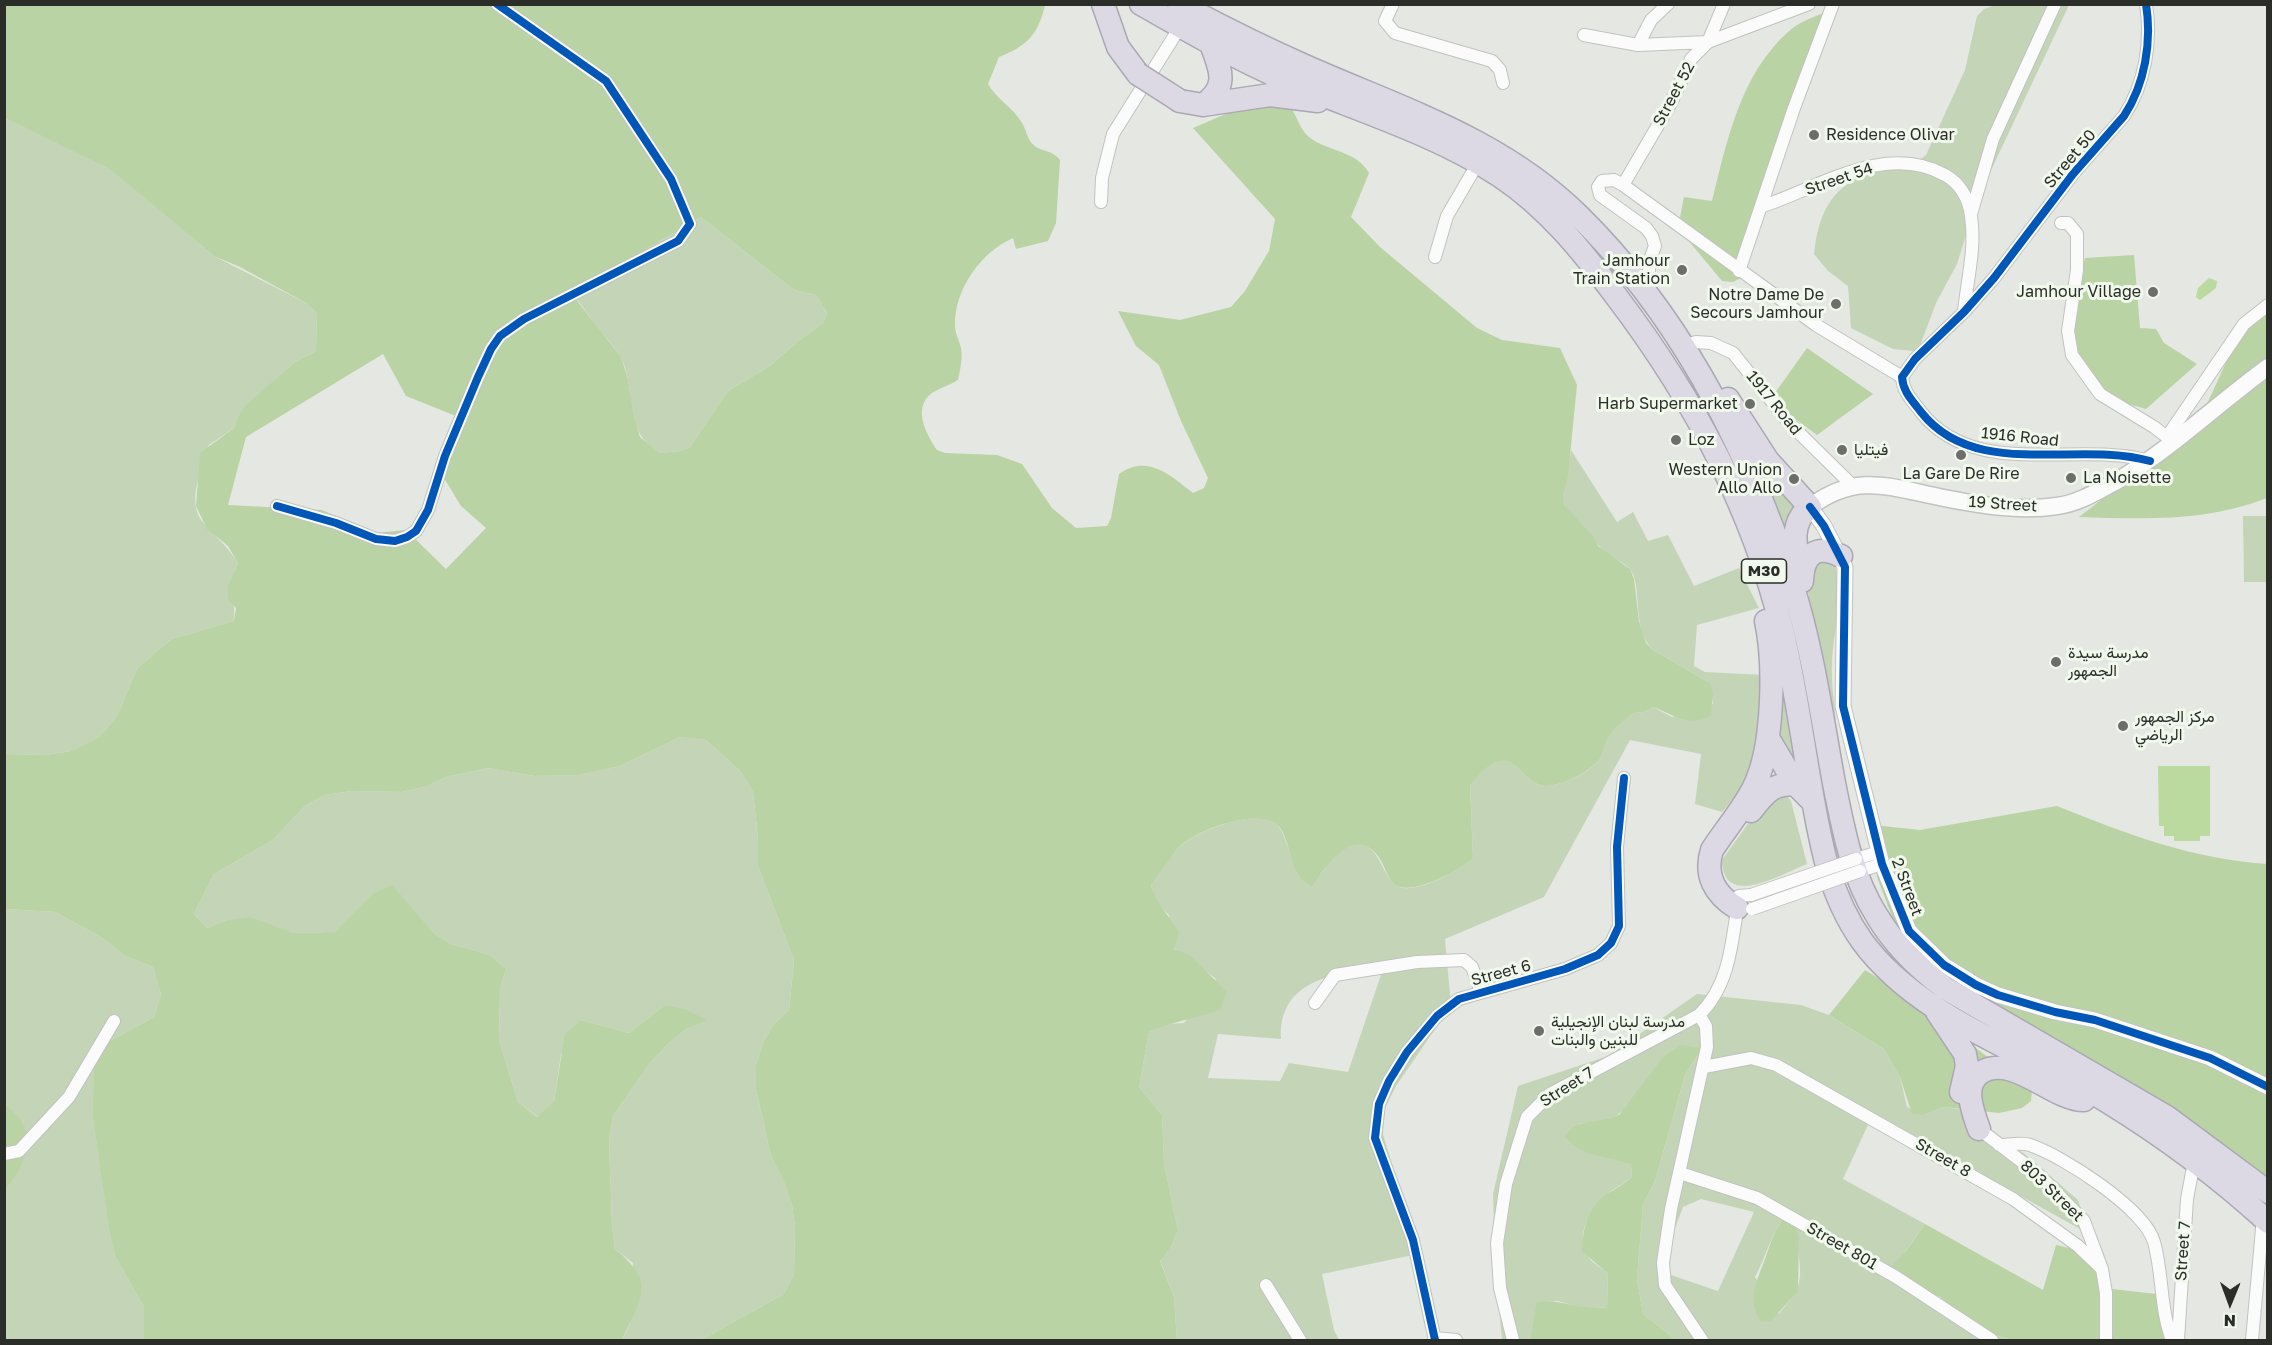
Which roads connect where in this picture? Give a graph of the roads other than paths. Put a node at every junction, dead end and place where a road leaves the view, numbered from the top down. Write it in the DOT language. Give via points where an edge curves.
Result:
graph roads {
  1 [pos="497,4"];
  2 [pos="1141,4"];
  3 [pos="1393,4"];
  4 [pos="1668,4"];
  5 [pos="1724,4"];
  6 [pos="1809,4"];
  7 [pos="1833,4"];
  8 [pos="2055,4"];
  9 [pos="2146,4"];
  10 [pos="1105,9"];
  11 [pos="1179,16"];
  12 [pos="1584,35"];
  13 [pos="1708,42"];
  14 [pos="1211,44"];
  15 [pos="1638,45"];
  16 [pos="1503,83"];
  17 [pos="1337,99"];
  18 [pos="1203,105"];
  19 [pos="1478,163"];
  20 [pos="1623,185"];
  21 [pos="1101,202"];
  22 [pos="1762,206"];
  23 [pos="1971,215"];
  24 [pos="2061,223"];
  25 [pos="1435,257"];
  26 [pos="1617,260"];
  27 [pos="1649,262"];
  28 [pos="1739,271"];
  29 [pos="1649,298"];
  30 [pos="2268,305"];
  31 [pos="1964,312"];
  32 [pos="1690,353"];
  33 [pos="2265,369"];
  34 [pos="1902,377"];
  35 [pos="2171,440"];
  36 [pos="2150,461"];
  37 [pos="1853,486"];
  38 [pos="277,506"];
  39 [pos="1810,507"];
  40 [pos="1743,511"];
  41 [pos="1841,556"];
  42 [pos="1802,579"];
  43 [pos="1810,659"];
  44 [pos="1768,738"];
  45 [pos="1624,778"];
  46 [pos="1796,785"];
  47 [pos="1813,802"];
  48 [pos="1880,858"];
  49 [pos="1745,902"];
  50 [pos="1481,992"];
  51 [pos="1315,1003"];
  52 [pos="1933,1005"];
  53 [pos="1699,1016"];
  54 [pos="114,1021"];
  55 [pos="1704,1067"];
  56 [pos="2268,1087"];
  57 [pos="2105,1101"];
  58 [pos="1978,1129"];
  59 [pos="1999,1145"];
  60 [pos="4,1154"];
  61 [pos="2194,1162"];
  62 [pos="1680,1173"];
  63 [pos="2268,1192"];
  64 [pos="2265,1220"];
  65 [pos="2102,1269"];
  66 [pos="1266,1285"];
  67 [pos="1435,1340"];
  68 [pos="1300,1341"];
  69 [pos="1456,1341"];
  70 [pos="1512,1341"];
  71 [pos="1702,1341"];
  72 [pos="1992,1341"];
  73 [pos="2106,1341"];
  74 [pos="2172,1341"];
  75 [pos="2178,1341"];
  76 [pos="2252,1341"];
  1 -- 38 [label="street" via="595,72 615,91 671,179 690,224 686,234 629,268 524,319 500,336 490,349 445,456 428,510 416,531 407,537 395,541 376,539"];
  2 -- 11 [label="highway, M30"];
  3 -- 16 [label="street" via="1385,21 1395,33 1492,61 1500,70"];
  4 -- 15 [label="street" via="1651,20"];
  5 -- 13 [label="street, Street 52"];
  6 -- 13 [label="street"];
  7 -- 22 [label="street"];
  8 -- 23 [label="street" via="1993,139"];
  9 -- 31 [label="street, Street 50" via="2148,44 2131,106"];
  10 -- 18 [label="highway, bridge" via="1118,47 1138,74 1180,101"];
  11 -- 14 [label="highway, M30"];
  11 -- 21 [label="street" via="1113,134 1102,178"];
  11 -- 26 [label="highway, M30" via="1433,119 1492,148 1568,205"];
  12 -- 15 [label="street"];
  13 -- 15 [label="street"];
  13 -- 20 [label="street, Street 52" via="1691,59 1671,103"];
  14 -- 17 [label="highway, M30"];
  14 -- 18 [label="highway" via="1220,70 1220,84 1215,96"];
  17 -- 18 [label="highway" via="1316,101 1256,95"];
  17 -- 19 [label="highway, M30"];
  19 -- 25 [label="street" via="1447,216"];
  19 -- 40 [label="highway, M30" via="1536,203 1589,258 1673,374 1713,444"];
  20 -- 27 [label="street" via="1606,180 1598,185 1598,190 1607,202 1650,231 1655,246"];
  20 -- 28 [label="street"];
  22 -- 23 [label="street, Street 54" via="1867,167 1904,161 1949,177 1964,194"];
  22 -- 28 [label="street"];
  23 -- 31 [label="street, Street 54" via="1972,245"];
  24 -- 35 [label="street" via="2068,223 2077,234 2077,270 2068,331 2072,355 2100,394"];
  26 -- 27 [label="street"];
  26 -- 29 [label="highway, M30"];
  27 -- 29 [label="street"];
  28 -- 34 [label="street" via="1845,344"];
  29 -- 32 [label="highway, M30"];
  30 -- 35 [label="street" via="2244,324"];
  31 -- 34 [label="street" via="1915,358"];
  32 -- 37 [label="street, 1917 Road" via="1696,342 1711,343 1733,353 1790,424"];
  32 -- 39 [label="highway" via="1730,402 1768,461"];
  32 -- 43 [label="highway, M30" via="1766,512 1793,589"];
  33 -- 35 [label="main road, 19 Street"];
  34 -- 36 [label="street, 1916 Road" via="1906,394 1927,420 1962,442 2029,455 2122,454"];
  35 -- 36 [label="main road, 19 Street"];
  36 -- 37 [label="main road, 19 Street" via="2085,499 2057,506 2017,508 1968,503 1894,486"];
  37 -- 39 [label="main road, 19 Street" via="1829,494"];
  39 -- 41 [label="street, 2 Street"];
  39 -- 42 [label="highway" via="1800,515 1796,529"];
  40 -- 44 [label="highway" via="1744,542 1769,637"];
  40 -- 47 [label="highway, M30" via="1781,626"];
  41 -- 42 [label="highway" via="1827,551 1813,553 1805,560"];
  41 -- 48 [label="street, 2 Street" via="1846,578 1843,706"];
  42 -- 43 [label="highway"];
  43 -- 63 [label="highway, M30" via="1845,835 1866,897 1899,948 1946,988 2158,1111"];
  44 -- 46 [label="highway"];
  44 -- 49 [label="highway" via="1753,789 1709,858 1714,886 1724,899"];
  45 -- 50 [label="street, Street 6" via="1617,848 1619,926 1611,943 1598,955 1565,969"];
  46 -- 47 [label="highway"];
  46 -- 49 [label="highway" via="1781,784 1765,792 1722,852 1718,866 1721,879"];
  47 -- 52 [label="highway, M30" via="1823,858 1852,925 1892,974"];
  48 -- 49 [label="street, bridge"];
  48 -- 56 [label="street, 2 Street" via="1909,931 1944,965 1976,985 2210,1058"];
  49 -- 53 [label="street, Street 7" via="1723,981"];
  50 -- 51 [label="street" via="1472,967 1464,960 1417,962 1335,975"];
  50 -- 67 [label="street, Street 6" via="1459,999 1426,1029 1389,1081 1376,1123 1377,1146 1413,1240"];
  52 -- 57 [label="highway, M30"];
  52 -- 58 [label="highway" via="1965,1054 1967,1066 1961,1100 1965,1114"];
  53 -- 55 [label="street" via="1706,1026"];
  53 -- 70 [label="street, Street 7" via="1550,1094 1527,1117 1506,1184 1497,1243 1500,1288"];
  54 -- 60 [label="street" via="69,1097 19,1151"];
  55 -- 62 [label="street"];
  55 -- 65 [label="street, Street 8" via="1751,1058 1776,1065 2013,1199 2078,1246"];
  57 -- 58 [label="highway" via="2080,1100 2017,1072 1993,1068 1976,1077 1970,1089"];
  57 -- 61 [label="highway, M30"];
  58 -- 59 [label="street, 803 Street"];
  59 -- 65 [label="street, 803 Street" via="2038,1174 2084,1221"];
  59 -- 74 [label="street" via="2029,1145 2091,1177 2146,1224 2154,1241"];
  61 -- 64 [label="highway, M30"];
  61 -- 75 [label="street, Street 7" via="2187,1199"];
  62 -- 71 [label="street" via="1665,1240 1664,1275 1671,1296"];
  62 -- 72 [label="street, Street 801" via="1757,1198 1896,1277"];
  64 -- 76 [label="street"];
  65 -- 73 [label="street"];
  66 -- 68 [label="street"];
  67 -- 69 [label="street"];
}
